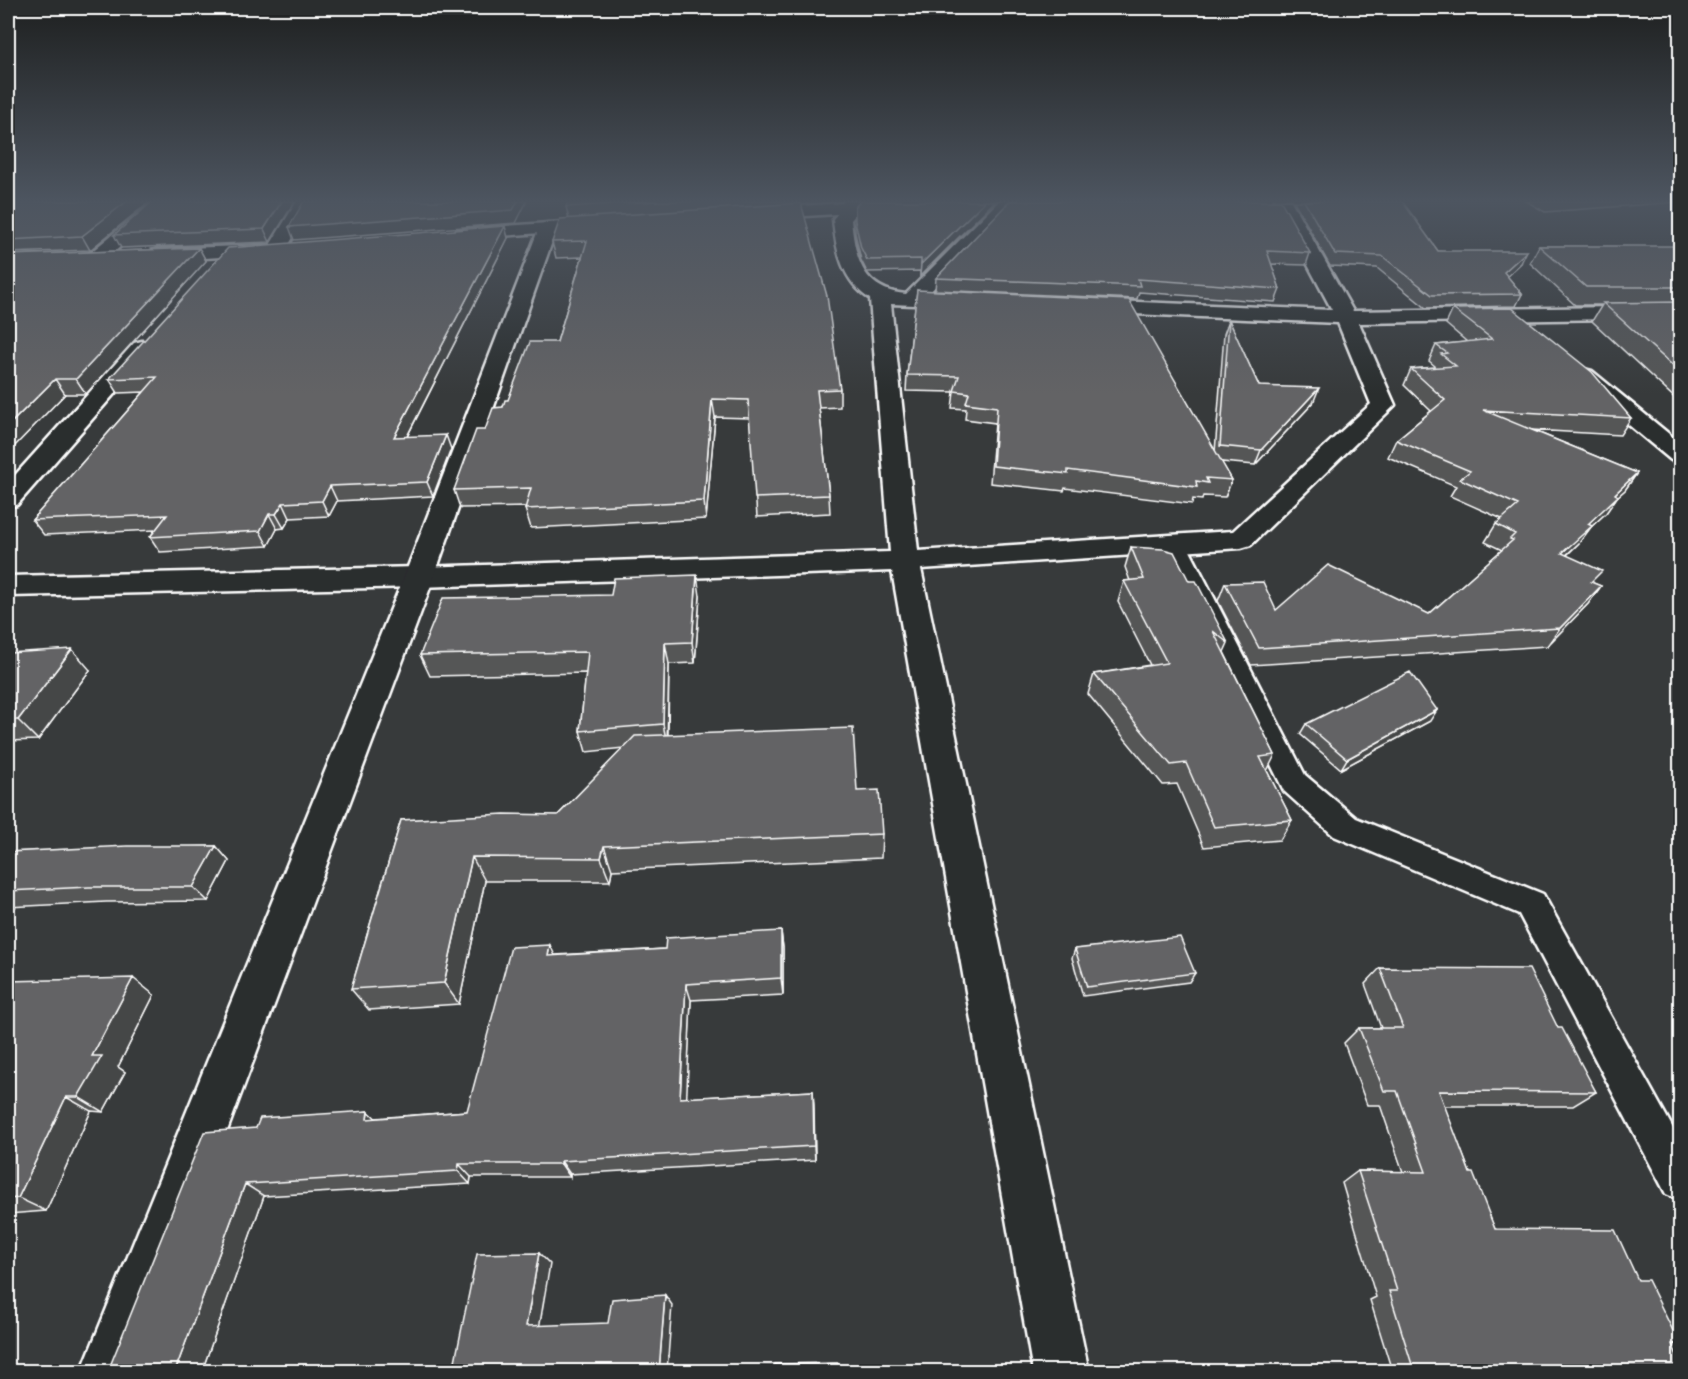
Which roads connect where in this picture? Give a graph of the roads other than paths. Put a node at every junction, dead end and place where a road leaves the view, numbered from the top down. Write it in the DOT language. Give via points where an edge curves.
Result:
graph roads {
  1 [pos="217,265"];
  2 [pos="534,265"];
  3 [pos="853,265"];
  4 [pos="934,265"];
  5 [pos="1317,265"];
  6 [pos="212,271"];
  7 [pos="896,298"];
  8 [pos="982,302"];
  9 [pos="1065,305"];
  10 [pos="1680,312"];
  11 [pos="1509,314"];
  12 [pos="1346,318"];
  13 [pos="157,332"];
  14 [pos="1536,336"];
  15 [pos="1572,366"];
  16 [pos="1680,455"];
  17 [pos="8,499"];
  18 [pos="1175,545"];
  19 [pos="905,561"];
  20 [pos="419,577"];
  21 [pos="8,586"];
  22 [pos="1680,1180"];
  23 [pos="109,1371"];
  24 [pos="1061,1371"];
  1 -- 6 [label="street"];
  2 -- 20 [label="street"];
  3 -- 7 [label="street" via="860,282"];
  4 -- 7 [label="street"];
  5 -- 12 [label="street"];
  7 -- 8 [label="street"];
  7 -- 19 [label="street"];
  9 -- 12 [label="street"];
  10 -- 11 [label="street"];
  11 -- 12 [label="street"];
  11 -- 14 [label="street"];
  12 -- 18 [label="street" via="1383,405 1241,539"];
  13 -- 17 [label="street"];
  15 -- 16 [label="street"];
  18 -- 19 [label="street"];
  18 -- 22 [label="lane" via="1294,783 1346,827 1531,904"];
  19 -- 20 [label="street"];
  19 -- 24 [label="street"];
  20 -- 21 [label="street"];
  20 -- 23 [label="street"];
}
